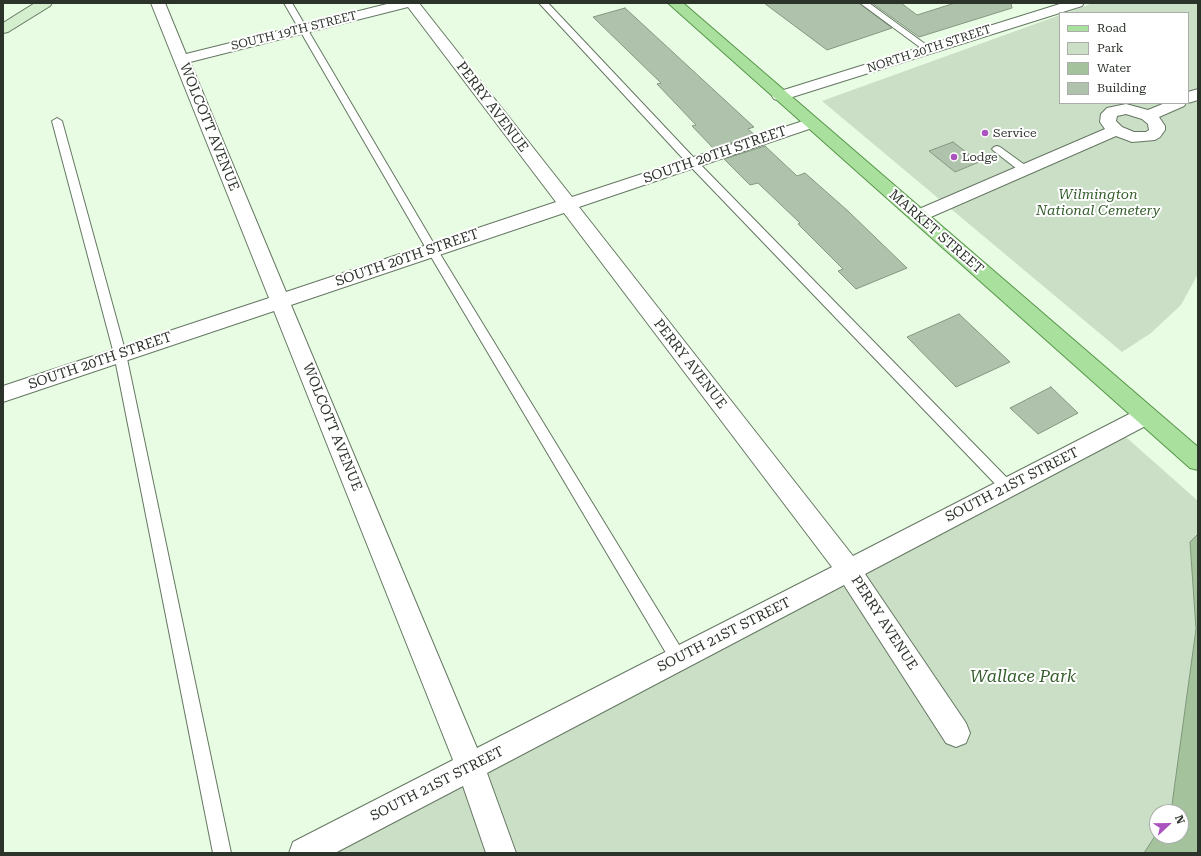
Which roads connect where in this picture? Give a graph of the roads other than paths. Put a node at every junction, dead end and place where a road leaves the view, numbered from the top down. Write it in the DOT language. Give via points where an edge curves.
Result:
graph roads {
  1 [pos="45,3"];
  2 [pos="158,3"];
  3 [pos="288,3"];
  4 [pos="408,3"];
  5 [pos="412,3"];
  6 [pos="542,3"];
  7 [pos="675,3"];
  8 [pos="864,3"];
  9 [pos="1034,3"];
  10 [pos="1077,3"];
  11 [pos="1047,11"];
  12 [pos="3,29"];
  13 [pos="304,29"];
  14 [pos="928,49"];
  15 [pos="181,60"];
  16 [pos="780,96"];
  17 [pos="1176,104"];
  18 [pos="1148,116"];
  19 [pos="57,121"];
  20 [pos="812,123"];
  21 [pos="1116,130"];
  22 [pos="997,149"];
  23 [pos="692,162"];
  24 [pos="1025,170"];
  25 [pos="567,205"];
  26 [pos="918,216"];
  27 [pos="432,250"];
  28 [pos="280,301"];
  29 [pos="120,354"];
  30 [pos="3,394"];
  31 [pos="1145,416"];
  32 [pos="1198,461"];
  33 [pos="1008,488"];
  34 [pos="849,570"];
  35 [pos="678,658"];
  36 [pos="956,733"];
  37 [pos="470,766"];
  38 [pos="222,853"];
  39 [pos="304,853"];
  40 [pos="501,853"];
  1 -- 12 [label="street"];
  2 -- 15 [label="street, WOLCOTT AVENUE"];
  3 -- 13 [label="lane"];
  4 -- 13 [label="street, SOUTH 19TH STREET"];
  5 -- 25 [label="street, PERRY AVENUE"];
  6 -- 23 [label="lane"];
  7 -- 16 [label="main road, MARKET STREET"];
  8 -- 14 [label="lane"];
  9 -- 11 [label="street"];
  10 -- 11 [label="street, NORTH 20TH STREET"];
  11 -- 14 [label="street, NORTH 20TH STREET"];
  13 -- 15 [label="street, SOUTH 19TH STREET"];
  13 -- 27 [label="lane"];
  14 -- 16 [label="street, NORTH 20TH STREET"];
  15 -- 28 [label="street, WOLCOTT AVENUE"];
  16 -- 20 [label="main road, MARKET STREET"];
  17 -- 18 [label="street"];
  18 -- 21 [label="street" via="1133,111 1113,111 1109,114 1108,122"];
  18 -- 21 [label="street" via="1157,126 1154,134 1132,137"];
  19 -- 29 [label="lane"];
  20 -- 23 [label="street, SOUTH 20TH STREET"];
  20 -- 26 [label="main road, MARKET STREET"];
  21 -- 24 [label="street"];
  22 -- 24 [label="lane"];
  23 -- 25 [label="street, SOUTH 20TH STREET"];
  23 -- 33 [label="lane"];
  24 -- 26 [label="street"];
  25 -- 27 [label="street, SOUTH 20TH STREET"];
  25 -- 34 [label="street, PERRY AVENUE"];
  26 -- 31 [label="main road, MARKET STREET"];
  27 -- 28 [label="street, SOUTH 20TH STREET"];
  27 -- 35 [label="lane"];
  28 -- 29 [label="street, SOUTH 20TH STREET"];
  28 -- 37 [label="street, WOLCOTT AVENUE"];
  29 -- 30 [label="street, SOUTH 20TH STREET"];
  29 -- 38 [label="lane"];
  31 -- 32 [label="main road, MARKET STREET"];
  31 -- 33 [label="street, SOUTH 21ST STREET"];
  33 -- 34 [label="street, SOUTH 21ST STREET"];
  34 -- 35 [label="street, SOUTH 21ST STREET"];
  34 -- 36 [label="street, PERRY AVENUE"];
  35 -- 37 [label="street, SOUTH 21ST STREET"];
  37 -- 39 [label="street, SOUTH 21ST STREET"];
  37 -- 40 [label="street, WOLCOTT AVENUE"];
}
